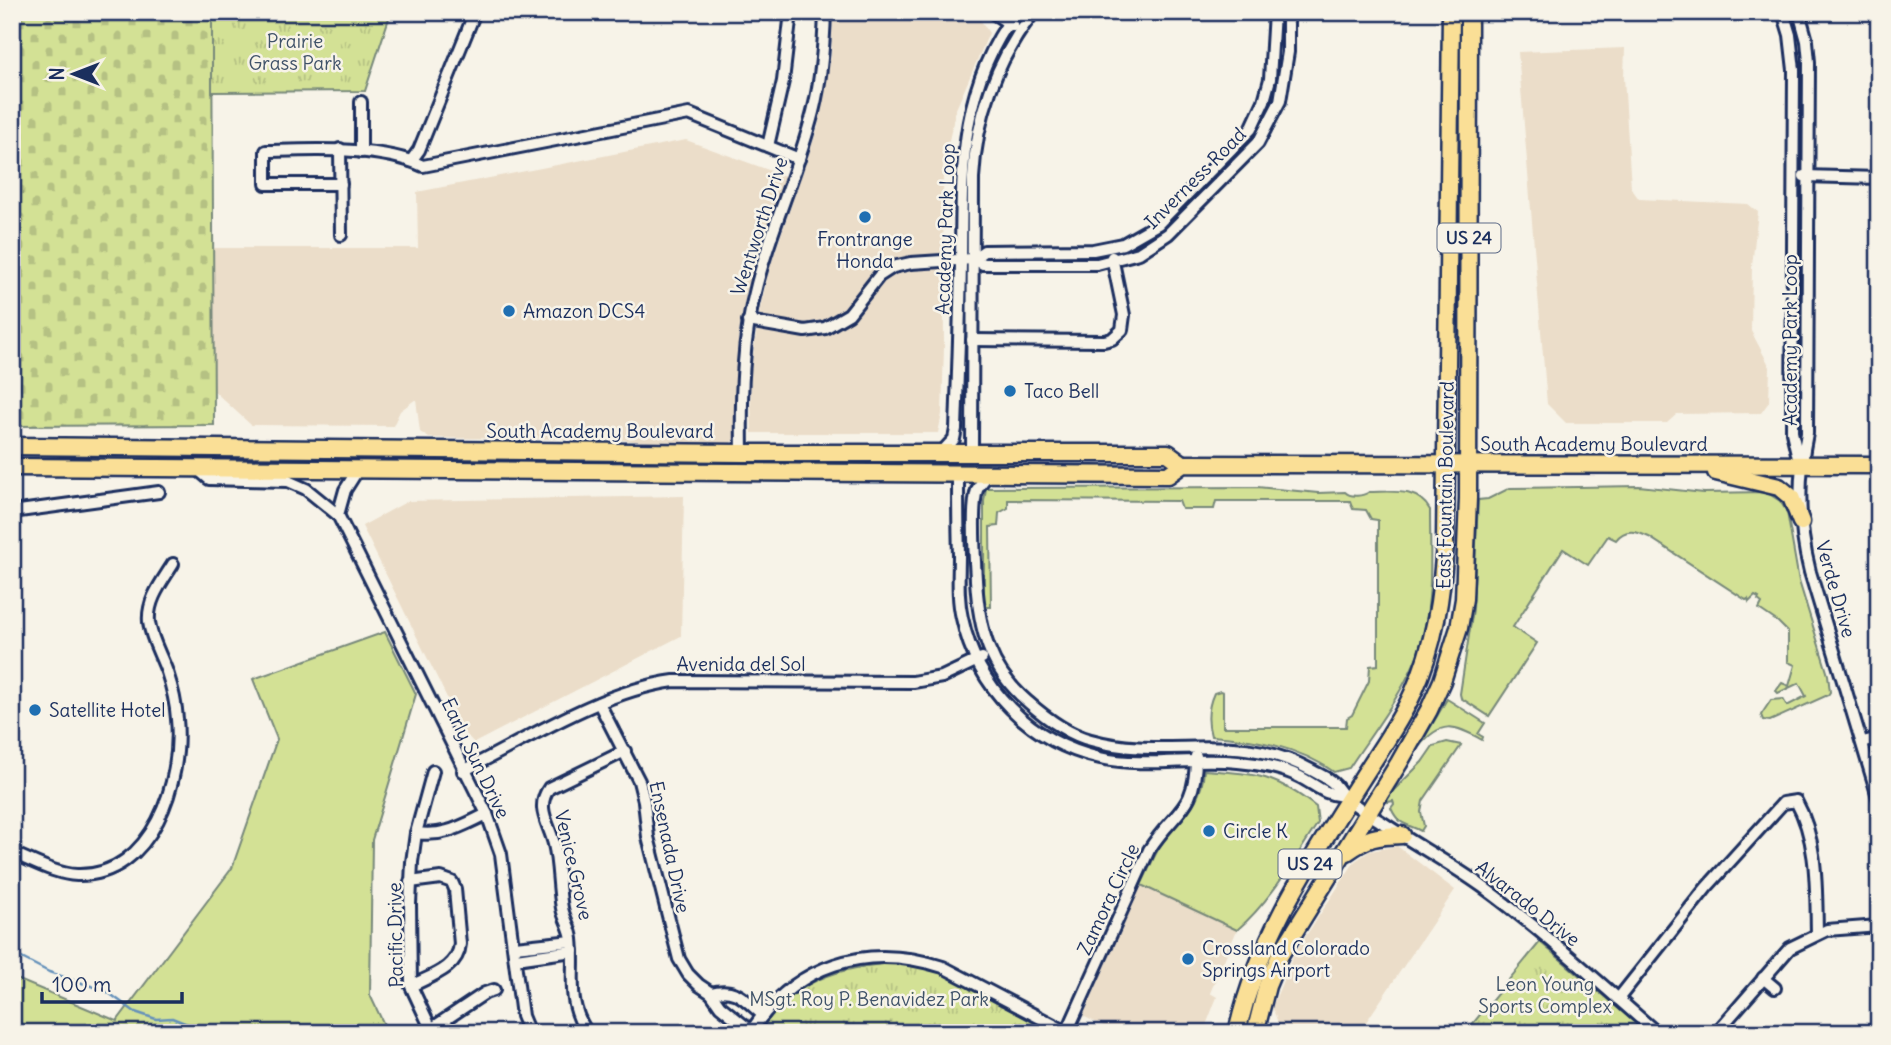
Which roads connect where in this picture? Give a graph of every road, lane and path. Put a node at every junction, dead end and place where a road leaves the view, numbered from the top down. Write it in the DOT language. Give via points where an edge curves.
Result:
graph roads {
  1 [pos="475,12"];
  2 [pos="792,12"];
  3 [pos="825,12"];
  4 [pos="992,12"];
  5 [pos="1016,12"];
  6 [pos="1034,12"];
  7 [pos="1275,12"];
  8 [pos="1288,12"];
  9 [pos="1451,12"];
  10 [pos="1469,12"];
  11 [pos="1783,12"];
  12 [pos="1799,12"];
  13 [pos="1008,22"];
  14 [pos="1020,30"];
  15 [pos="361,102"];
  16 [pos="768,146"];
  17 [pos="340,149"];
  18 [pos="361,152"];
  19 [pos="799,159"];
  20 [pos="411,160"];
  21 [pos="1808,177"];
  22 [pos="1795,178"];
  23 [pos="1879,178"];
  24 [pos="341,184"];
  25 [pos="341,235"];
  26 [pos="1110,247"];
  27 [pos="967,260"];
  28 [pos="1113,261"];
  29 [pos="748,321"];
  30 [pos="972,340"];
  31 [pos="12,446"];
  32 [pos="742,453"];
  33 [pos="941,453"];
  34 [pos="972,453"];
  35 [pos="1104,453"];
  36 [pos="1183,464"];
  37 [pos="1445,465"];
  38 [pos="1469,465"];
  39 [pos="1683,465"];
  40 [pos="1800,465"];
  41 [pos="1879,466"];
  42 [pos="12,467"];
  43 [pos="196,468"];
  44 [pos="357,471"];
  45 [pos="768,473"];
  46 [pos="990,473"];
  47 [pos="958,474"];
  48 [pos="159,492"];
  49 [pos="12,512"];
  50 [pos="338,515"];
  51 [pos="1801,522"];
  52 [pos="173,564"];
  53 [pos="991,654"];
  54 [pos="976,661"];
  55 [pos="599,703"];
  56 [pos="1879,738"];
  57 [pos="1863,743"];
  58 [pos="1196,746"];
  59 [pos="625,751"];
  60 [pos="1196,761"];
  61 [pos="433,771"];
  62 [pos="464,771"];
  63 [pos="1346,798"];
  64 [pos="1879,800"];
  65 [pos="1368,813"];
  66 [pos="487,814"];
  67 [pos="416,833"];
  68 [pos="1402,835"];
  69 [pos="12,853"];
  70 [pos="1342,855"];
  71 [pos="410,882"];
  72 [pos="1879,926"];
  73 [pos="1817,933"];
  74 [pos="573,946"];
  75 [pos="514,947"];
  76 [pos="516,959"];
  77 [pos="1763,978"];
  78 [pos="411,986"];
  79 [pos="1775,988"];
  80 [pos="494,990"];
  81 [pos="711,993"];
  82 [pos="1618,999"];
  83 [pos="763,1015"];
  84 [pos="432,1031"];
  85 [pos="751,1032"];
  86 [pos="1068,1032"];
  87 [pos="528,1033"];
  88 [pos="587,1033"];
  89 [pos="1237,1033"];
  90 [pos="1255,1033"];
  91 [pos="1657,1033"];
  92 [pos="1716,1033"];
  1 -- 20 [label="street"];
  2 -- 16 [label="street"];
  3 -- 19 [label="street, Wentworth Drive" via="818,90"];
  4 -- 13 [label="street"];
  5 -- 13 [label="street, Academy Park Loop"];
  6 -- 14 [label="street, Academy Park Loop"];
  7 -- 26 [label="street, Inverness Road" via="1270,79 1251,129 1158,225"];
  8 -- 28 [label="street, Inverness Road" via="1280,101 1258,143 1168,234 1139,253"];
  9 -- 37 [label="highway, East Fountain Boulevard / US 24"];
  10 -- 38 [label="highway, East Fountain Boulevard / US 24"];
  11 -- 22 [label="street, Academy Park Loop" via="1793,54"];
  12 -- 21 [label="street, Academy Park Loop" via="1809,62"];
  13 -- 14 [label="street"];
  13 -- 27 [label="street, Academy Park Loop" via="983,70 968,121 961,184"];
  14 -- 27 [label="street, Academy Park Loop" via="999,69 979,127"];
  15 -- 18 [label="street"];
  16 -- 19 [label="street"];
  16 -- 20 [label="street" via="689,114 423,166"];
  17 -- 18 [label="street"];
  17 -- 24 [label="street"];
  17 -- 24 [label="street" via="266,150 265,184"];
  18 -- 20 [label="street"];
  19 -- 29 [label="street, Wentworth Drive"];
  21 -- 22 [label="street"];
  21 -- 23 [label="street"];
  21 -- 40 [label="street, Academy Park Loop" via="1807,433"];
  22 -- 40 [label="street, Academy Park Loop" via="1792,432"];
  24 -- 25 [label="street"];
  26 -- 27 [label="street, Inverness Road" via="984,251"];
  26 -- 28 [label="street"];
  27 -- 28 [label="street, Inverness Road" via="984,264"];
  27 -- 29 [label="street" via="911,263 886,271 849,314 825,328 805,331"];
  27 -- 30 [label="street, Academy Park Loop"];
  27 -- 33 [label="street, Academy Park Loop" via="956,429 954,439"];
  28 -- 30 [label="street" via="1124,314 1122,330 1112,339"];
  29 -- 32 [label="street, Wentworth Drive" via="741,382"];
  30 -- 34 [label="street, Academy Park Loop"];
  31 -- 32 [label="highway, South Academy Boulevard"];
  32 -- 33 [label="highway, South Academy Boulevard"];
  33 -- 34 [label="highway, South Academy Boulevard"];
  34 -- 35 [label="highway, South Academy Boulevard"];
  34 -- 45 [label="highway" via="946,463 781,464"];
  35 -- 36 [label="highway, South Academy Boulevard" via="1168,453"];
  35 -- 47 [label="highway" via="1071,463 978,463"];
  36 -- 37 [label="highway, South Academy Boulevard"];
  36 -- 46 [label="highway, South Academy Boulevard" via="1168,475"];
  37 -- 38 [label="highway, South Academy Boulevard"];
  37 -- 63 [label="highway, East Fountain Boulevard / US 24" via="1444,568 1437,621 1423,670 1398,722"];
  38 -- 39 [label="highway, South Academy Boulevard"];
  38 -- 65 [label="highway, East Fountain Boulevard / US 24" via="1464,599 1452,653 1429,710"];
  39 -- 40 [label="highway, South Academy Boulevard"];
  39 -- 51 [label="highway" via="1779,487 1791,497"];
  40 -- 41 [label="highway, South Academy Boulevard"];
  40 -- 51 [label="street, Verde Drive"];
  42 -- 43 [label="highway, South Academy Boulevard"];
  43 -- 44 [label="highway, South Academy Boulevard"];
  43 -- 50 [label="street, Early Sun Drive" via="209,479 288,481 306,489"];
  44 -- 45 [label="highway, South Academy Boulevard"];
  44 -- 50 [label="street"];
  45 -- 47 [label="highway, South Academy Boulevard"];
  46 -- 47 [label="highway, South Academy Boulevard"];
  46 -- 53 [label="street" via="975,498 975,553 980,623"];
  47 -- 54 [label="street" via="959,601"];
  48 -- 49 [label="street"];
  50 -- 62 [label="street, Early Sun Drive"];
  51 -- 57 [label="street, Verde Drive" via="1810,572"];
  52 -- 69 [label="street" via="154,594 149,621 173,694 179,738 172,782 150,834 128,859 87,874 61,872"];
  53 -- 54 [label="street, Avenida del Sol"];
  53 -- 58 [label="street" via="1022,697 1071,733 1117,746"];
  54 -- 55 [label="street, Avenida del Sol" via="942,677 920,681 674,681"];
  54 -- 60 [label="street" via="1014,714 1068,748 1118,760"];
  55 -- 59 [label="street, Ensenada Drive"];
  55 -- 62 [label="street, Avenida del Sol"];
  56 -- 57 [label="street"];
  57 -- 64 [label="street, Verde Drive"];
  58 -- 60 [label="street, Zamora Circle"];
  58 -- 63 [label="street" via="1235,746 1288,758 1334,783"];
  59 -- 74 [label="street, Venice Grove" via="549,788 544,796 542,805"];
  59 -- 81 [label="street, Ensenada Drive" via="645,801 648,837 679,959 688,974"];
  60 -- 63 [label="street" via="1267,766"];
  60 -- 86 [label="street, Zamora Circle" via="1191,797 1149,850"];
  61 -- 67 [label="street, Pacific Drive"];
  62 -- 66 [label="street, Early Sun Drive"];
  63 -- 65 [label="street"];
  63 -- 89 [label="highway, East Fountain Boulevard / US 24" via="1272,929 1249,984"];
  65 -- 68 [label="street, Alvarado Drive"];
  65 -- 70 [label="highway, East Fountain Boulevard / US 24"];
  66 -- 67 [label="street" via="447,832"];
  66 -- 75 [label="street, Early Sun Drive" via="501,854"];
  67 -- 71 [label="street, Pacific Drive"];
  68 -- 70 [label="highway" via="1376,835"];
  68 -- 82 [label="street, Alvarado Drive" via="1507,905"];
  70 -- 90 [label="highway, East Fountain Boulevard / US 24" via="1280,955"];
  71 -- 78 [label="street, Pacific Drive"];
  71 -- 78 [label="street" via="441,878 452,882 460,944 460,953 449,966"];
  72 -- 73 [label="street"];
  73 -- 77 [label="street" via="1790,948"];
  73 -- 82 [label="street" via="1815,872 1805,817 1796,801 1783,803 1706,887"];
  74 -- 75 [label="street"];
  74 -- 76 [label="street"];
  74 -- 88 [label="street, Venice Grove" via="572,998"];
  75 -- 76 [label="street, Early Sun Drive"];
  76 -- 87 [label="street, Early Sun Drive"];
  77 -- 79 [label="street"];
  77 -- 92 [label="street"];
  78 -- 84 [label="street, Pacific Drive"];
  80 -- 84 [label="street"];
  81 -- 83 [label="street" via="735,992"];
  81 -- 85 [label="street, Ensenada Drive"];
  82 -- 91 [label="street, Alvarado Drive"];
  83 -- 85 [label="street"];
  83 -- 86 [label="street" via="792,986 824,968 841,961 885,956 943,967"];
}
